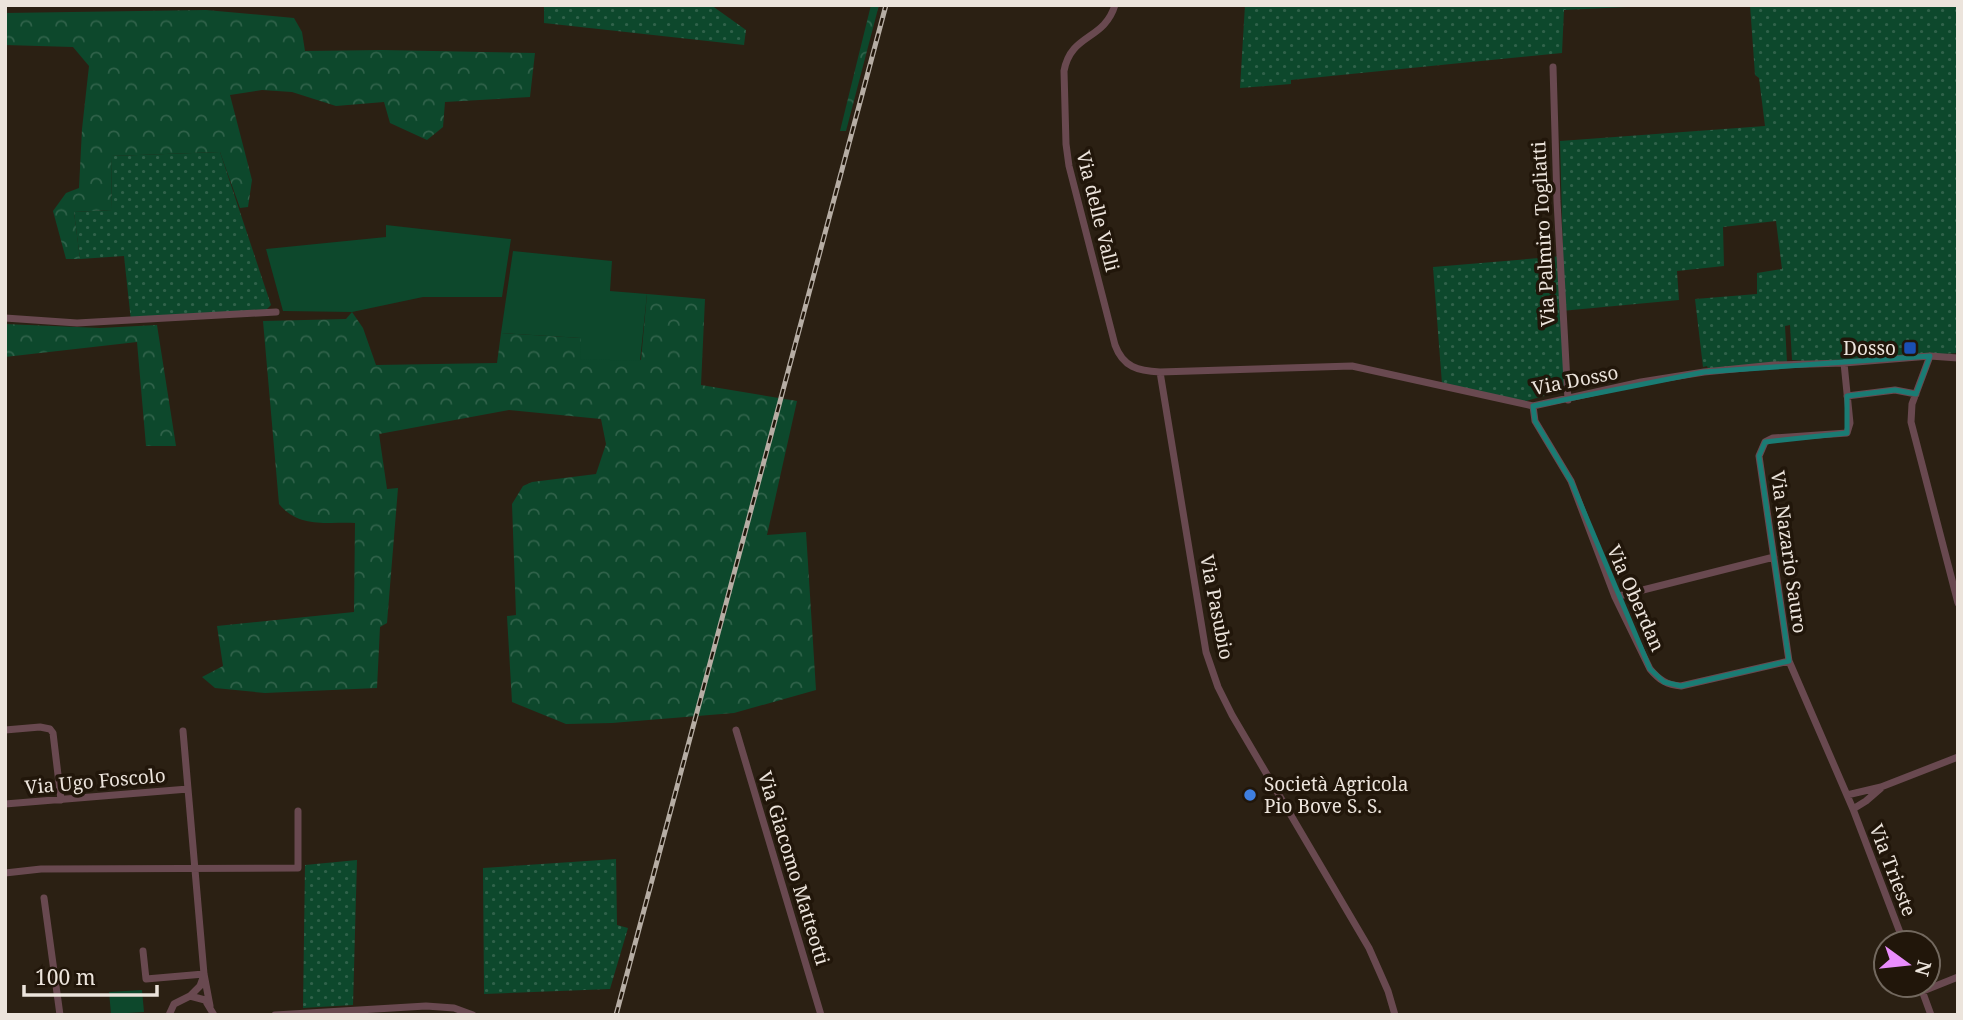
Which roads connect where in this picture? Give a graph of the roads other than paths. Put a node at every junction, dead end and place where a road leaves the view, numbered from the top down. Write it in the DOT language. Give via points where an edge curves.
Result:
graph roads {
  1 [pos="1115,5"];
  2 [pos="1553,67"];
  3 [pos="276,312"];
  4 [pos="5,318"];
  5 [pos="1930,356"];
  6 [pos="1958,358"];
  7 [pos="1844,363"];
  8 [pos="1160,372"];
  9 [pos="1916,394"];
  10 [pos="1847,396"];
  11 [pos="1568,400"];
  12 [pos="1533,406"];
  13 [pos="1774,557"];
  14 [pos="1615,597"];
  15 [pos="1958,603"];
  16 [pos="1789,661"];
  17 [pos="5,730"];
  18 [pos="736,730"];
  19 [pos="183,732"];
  20 [pos="1958,757"];
  21 [pos="1881,787"];
  22 [pos="188,789"];
  23 [pos="1847,795"];
  24 [pos="61,800"];
  25 [pos="5,804"];
  26 [pos="1853,809"];
  27 [pos="298,811"];
  28 [pos="194,869"];
  29 [pos="5,873"];
  30 [pos="44,898"];
  31 [pos="1899,929"];
  32 [pos="143,951"];
  33 [pos="204,974"];
  34 [pos="190,996"];
  35 [pos="212,1010"];
  36 [pos="169,1013"];
  37 [pos="60,1015"];
  38 [pos="223,1015"];
  39 [pos="275,1015"];
  40 [pos="473,1015"];
  41 [pos="821,1015"];
  42 [pos="1395,1015"];
  1 -- 8 [label="street, Via delle Valli" via="1107,24 1078,43 1066,60 1066,144 1119,355 1132,369"];
  2 -- 11 [label="street, Via Palmiro Togliatti"];
  3 -- 4 [label="street" via="95,322"];
  5 -- 6 [label="street, Via Dosso"];
  5 -- 7 [label="street, Via Dosso"];
  5 -- 9 [label="street"];
  7 -- 10 [label="street, Via Nazario Sauro"];
  7 -- 11 [label="street, Via Dosso" via="1704,372"];
  8 -- 12 [label="street, Via Dosso" via="1352,366"];
  8 -- 42 [label="street, Via Pasubio" via="1206,652 1218,687 1370,948"];
  9 -- 10 [label="street" via="1895,390"];
  9 -- 15 [label="street" via="1911,422"];
  10 -- 13 [label="street, Via Nazario Sauro" via="1847,433 1773,438 1760,449"];
  11 -- 12 [label="street, Via Dosso"];
  12 -- 14 [label="street, Via Oberdan" via="1535,421 1571,481"];
  13 -- 14 [label="street"];
  13 -- 16 [label="street, Via Nazario Sauro"];
  14 -- 16 [label="street, Via Oberdan" via="1650,669 1664,682 1681,686"];
  16 -- 23 [label="street, Via Nazario Sauro"];
  17 -- 24 [label="street" via="50,729"];
  18 -- 41 [label="street, Via Giacomo Matteotti"];
  19 -- 22 [label="street"];
  20 -- 21 [label="street"];
  21 -- 23 [label="street"];
  21 -- 26 [label="street"];
  22 -- 24 [label="street, Via Ugo Foscolo"];
  22 -- 28 [label="street"];
  23 -- 26 [label="street, Via Nazario Sauro"];
  24 -- 25 [label="street, Via Ugo Foscolo"];
  26 -- 31 [label="street, Via Trieste"];
  27 -- 28 [label="street" via="298,868"];
  28 -- 29 [label="street"];
  28 -- 33 [label="street"];
  30 -- 37 [label="street"];
  32 -- 33 [label="street" via="146,979"];
  33 -- 34 [label="street"];
  33 -- 35 [label="street"];
  34 -- 35 [label="street" via="205,1000"];
  34 -- 36 [label="street" via="179,1000"];
  35 -- 38 [label="street"];
  39 -- 40 [label="street" via="426,1006"];
}
